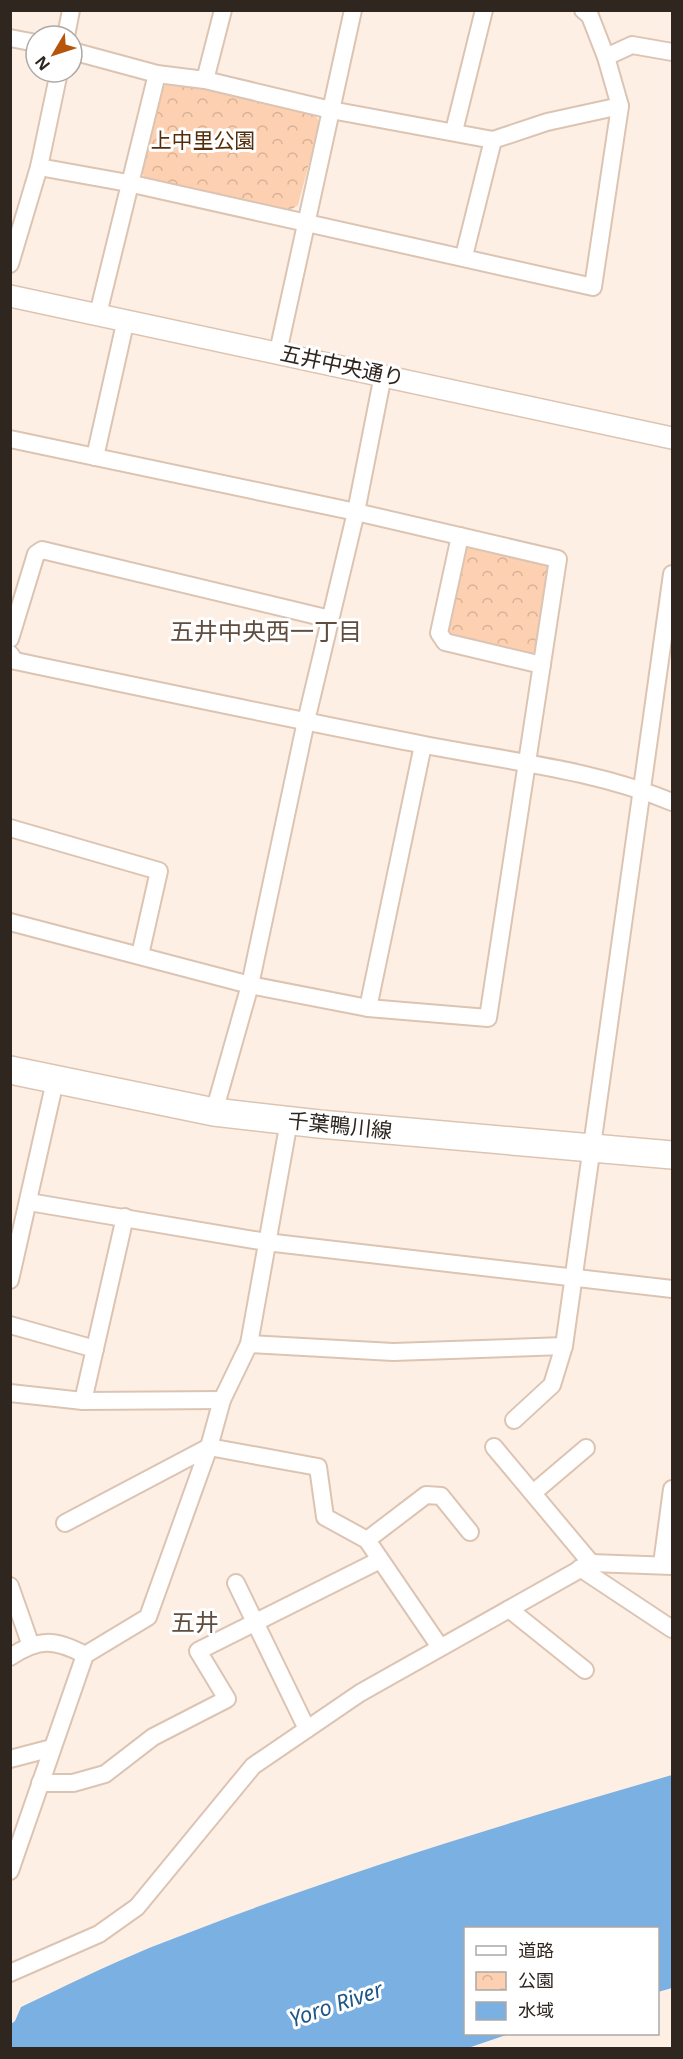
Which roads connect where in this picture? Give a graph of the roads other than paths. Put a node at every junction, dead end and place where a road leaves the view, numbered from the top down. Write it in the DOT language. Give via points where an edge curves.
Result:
graph roads {
  1 [pos="223,10"];
  2 [pos="353,10"];
  3 [pos="484,10"];
  4 [pos="583,10"];
  5 [pos="672,52"];
  6 [pos="84,54"];
  7 [pos="606,57"];
  8 [pos="157,74"];
  9 [pos="205,80"];
  10 [pos="56,84"];
  11 [pos="620,106"];
  12 [pos="331,110"];
  13 [pos="454,131"];
  14 [pos="493,140"];
  15 [pos="39,167"];
  16 [pos="128,183"];
  17 [pos="306,223"];
  18 [pos="464,256"];
  19 [pos="10,264"];
  20 [pos="10,296"];
  21 [pos="98,314"];
  22 [pos="126,319"];
  23 [pos="278,352"];
  24 [pos="383,375"];
  25 [pos="672,438"];
  26 [pos="10,439"];
  27 [pos="95,457"];
  28 [pos="356,512"];
  29 [pos="460,536"];
  30 [pos="672,574"];
  31 [pos="15,604"];
  32 [pos="330,619"];
  33 [pos="10,639"];
  34 [pos="10,654"];
  35 [pos="542,665"];
  36 [pos="666,671"];
  37 [pos="306,721"];
  38 [pos="423,745"];
  39 [pos="527,761"];
  40 [pos="642,790"];
  41 [pos="672,802"];
  42 [pos="10,828"];
  43 [pos="10,922"];
  44 [pos="140,955"];
  45 [pos="250,986"];
  46 [pos="368,1008"];
  47 [pos="10,1070"];
  48 [pos="55,1081"];
  49 [pos="214,1112"];
  50 [pos="289,1121"];
  51 [pos="590,1149"];
  52 [pos="672,1155"];
  53 [pos="29,1202"];
  54 [pos="125,1217"];
  55 [pos="266,1242"];
  56 [pos="574,1278"];
  57 [pos="10,1280"];
  58 [pos="672,1289"];
  59 [pos="10,1325"];
  60 [pos="249,1344"];
  61 [pos="564,1346"];
  62 [pos="95,1349"];
  63 [pos="10,1393"];
  64 [pos="222,1400"];
  65 [pos="83,1401"];
  66 [pos="514,1420"];
  67 [pos="209,1447"];
  68 [pos="494,1447"];
  69 [pos="586,1448"];
  70 [pos="672,1489"];
  71 [pos="533,1493"];
  72 [pos="65,1523"];
  73 [pos="470,1532"];
  74 [pos="367,1540"];
  75 [pos="380,1560"];
  76 [pos="667,1565"];
  77 [pos="585,1566"];
  78 [pos="236,1583"];
  79 [pos="10,1586"];
  80 [pos="509,1609"];
  81 [pos="255,1620"];
  82 [pos="672,1629"];
  83 [pos="30,1643"];
  84 [pos="440,1647"];
  85 [pos="85,1655"];
  86 [pos="10,1657"];
  87 [pos="585,1670"];
  88 [pos="307,1729"];
  89 [pos="52,1748"];
  90 [pos="10,1759"];
  91 [pos="40,1783"];
  92 [pos="10,1871"];
  93 [pos="10,1973"];
  1 -- 9 [label="street"];
  2 -- 12 [label="street"];
  3 -- 13 [label="street"];
  4 -- 7 [label="street" via="590,16"];
  5 -- 7 [label="street" via="632,45"];
  6 -- 8 [label="street"];
  7 -- 11 [label="street"];
  8 -- 9 [label="street"];
  8 -- 16 [label="street"];
  9 -- 12 [label="street"];
  10 -- 15 [label="street"];
  11 -- 14 [label="street" via="548,122"];
  11 -- 18 [label="street" via="593,286"];
  12 -- 13 [label="street"];
  12 -- 17 [label="street"];
  13 -- 14 [label="street"];
  14 -- 18 [label="street"];
  15 -- 16 [label="street"];
  15 -- 19 [label="street"];
  16 -- 17 [label="street"];
  16 -- 21 [label="street"];
  17 -- 18 [label="street"];
  17 -- 23 [label="street"];
  20 -- 21 [label="street, 五井中央通り"];
  21 -- 22 [label="street, 五井中央通り"];
  22 -- 23 [label="street, 五井中央通り"];
  22 -- 27 [label="street"];
  23 -- 24 [label="street, 五井中央通り"];
  24 -- 25 [label="street, 五井中央通り"];
  24 -- 28 [label="street"];
  26 -- 27 [label="street"];
  27 -- 28 [label="street"];
  28 -- 29 [label="street"];
  28 -- 32 [label="street"];
  29 -- 35 [label="street" via="558,559"];
  29 -- 35 [label="street" via="439,633 446,642"];
  30 -- 36 [label="street"];
  31 -- 32 [label="street" via="36,554 42,550"];
  31 -- 33 [label="street"];
  32 -- 37 [label="street"];
  34 -- 37 [label="street" via="15,661"];
  35 -- 39 [label="street"];
  36 -- 40 [label="street"];
  37 -- 38 [label="street"];
  37 -- 45 [label="street"];
  38 -- 39 [label="street"];
  38 -- 46 [label="street"];
  39 -- 40 [label="street"];
  39 -- 46 [label="street" via="488,1018"];
  40 -- 41 [label="street"];
  40 -- 51 [label="street"];
  42 -- 44 [label="street" via="159,871"];
  43 -- 44 [label="street"];
  44 -- 45 [label="street"];
  45 -- 46 [label="street"];
  45 -- 49 [label="street"];
  47 -- 48 [label="main road, 千葉鴨川線"];
  48 -- 49 [label="main road, 千葉鴨川線"];
  48 -- 53 [label="street"];
  49 -- 50 [label="main road, 千葉鴨川線"];
  50 -- 51 [label="main road, 千葉鴨川線"];
  50 -- 55 [label="street"];
  51 -- 52 [label="main road, 千葉鴨川線"];
  51 -- 56 [label="street"];
  53 -- 54 [label="street"];
  53 -- 57 [label="street"];
  54 -- 55 [label="street"];
  54 -- 62 [label="street"];
  55 -- 56 [label="street"];
  55 -- 60 [label="street"];
  56 -- 58 [label="street"];
  56 -- 61 [label="street"];
  59 -- 62 [label="street"];
  60 -- 61 [label="street" via="393,1352"];
  60 -- 64 [label="street"];
  61 -- 66 [label="street" via="552,1385"];
  62 -- 65 [label="street"];
  63 -- 65 [label="street"];
  64 -- 65 [label="street"];
  64 -- 67 [label="street"];
  67 -- 72 [label="street"];
  67 -- 74 [label="street" via="318,1467 325,1517"];
  67 -- 85 [label="street" via="148,1617"];
  68 -- 71 [label="street"];
  69 -- 71 [label="street"];
  70 -- 76 [label="street"];
  71 -- 77 [label="street"];
  73 -- 74 [label="street" via="441,1496 426,1495"];
  74 -- 75 [label="street"];
  75 -- 81 [label="street"];
  75 -- 84 [label="street"];
  76 -- 77 [label="street"];
  77 -- 80 [label="street"];
  77 -- 82 [label="street"];
  78 -- 81 [label="street"];
  79 -- 83 [label="street"];
  80 -- 84 [label="street"];
  80 -- 87 [label="street"];
  81 -- 88 [label="street"];
  81 -- 91 [label="street" via="198,1651 227,1699 153,1737 105,1774 73,1783"];
  83 -- 85 [label="street" via="63,1644"];
  83 -- 86 [label="street"];
  84 -- 88 [label="street"];
  85 -- 89 [label="street"];
  88 -- 93 [label="street" via="253,1766 137,1907 99,1934"];
  89 -- 90 [label="street"];
  89 -- 91 [label="street"];
  91 -- 92 [label="street"];
}
